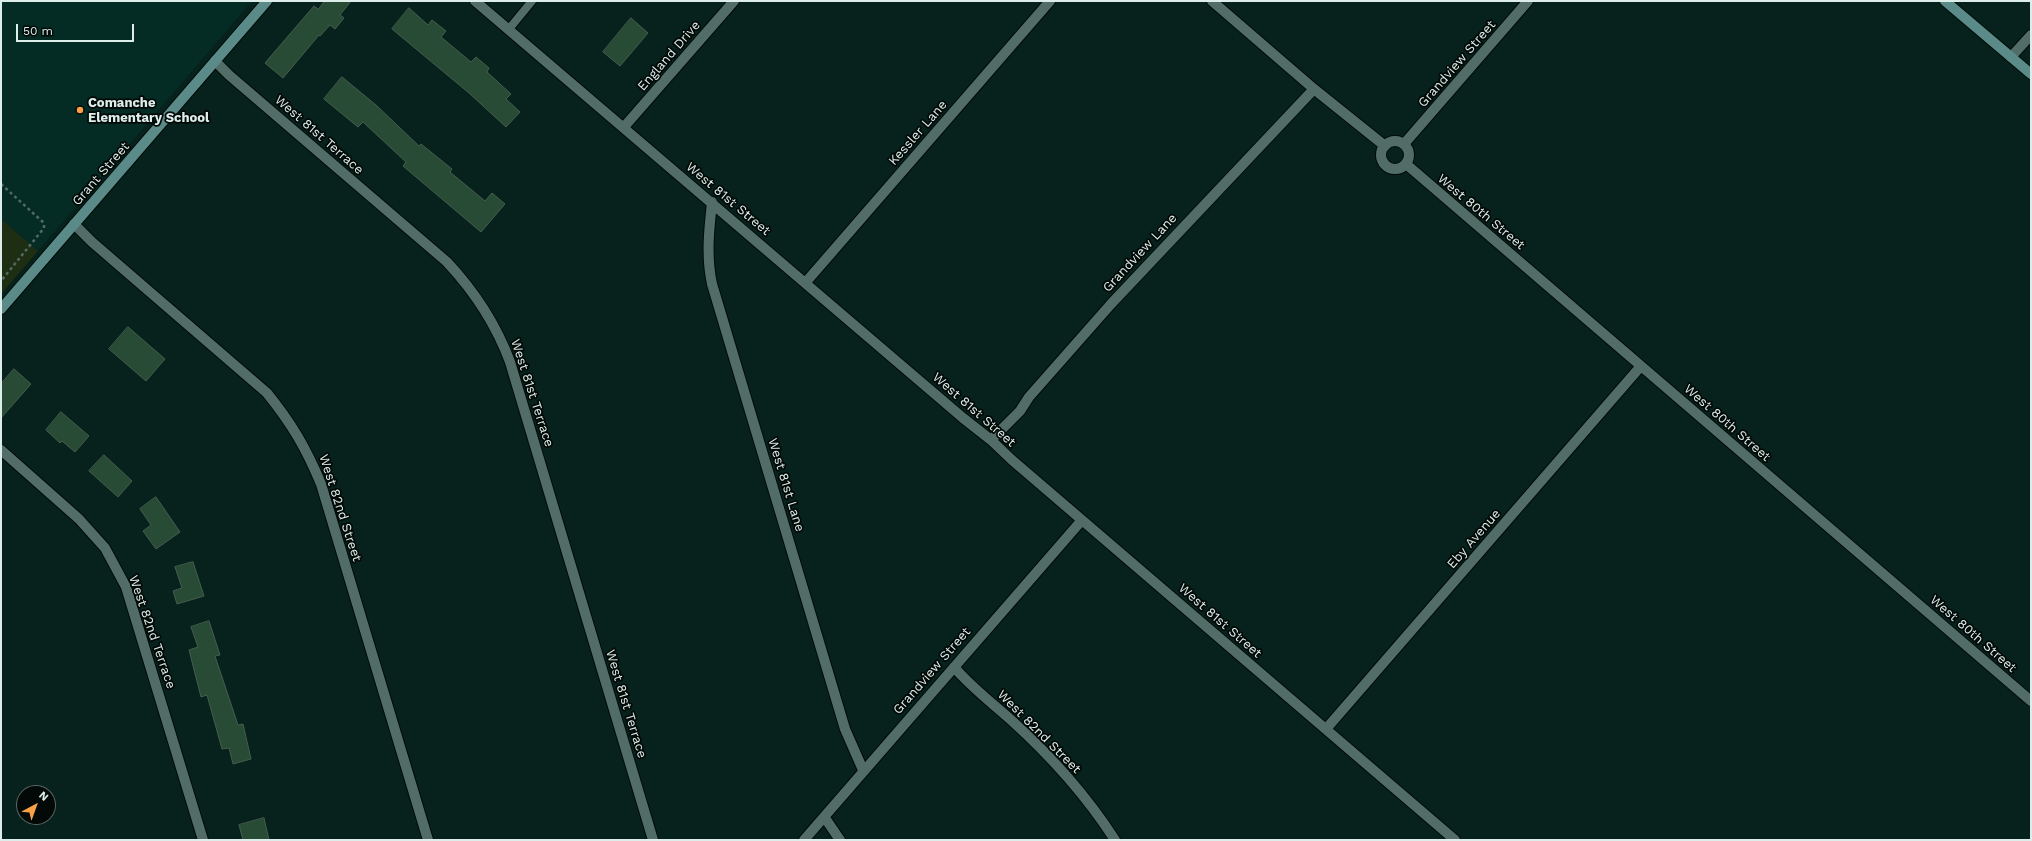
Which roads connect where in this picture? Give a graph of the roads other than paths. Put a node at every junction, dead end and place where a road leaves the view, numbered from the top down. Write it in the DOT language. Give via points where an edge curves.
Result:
graph roads {
  1 [pos="267,1"];
  2 [pos="475,1"];
  3 [pos="532,1"];
  4 [pos="734,1"];
  5 [pos="1050,1"];
  6 [pos="1212,1"];
  7 [pos="1528,1"];
  8 [pos="1945,1"];
  9 [pos="509,30"];
  10 [pos="2031,35"];
  11 [pos="2011,57"];
  12 [pos="215,61"];
  13 [pos="2031,74"];
  14 [pos="1314,89"];
  15 [pos="624,128"];
  16 [pos="1404,144"];
  17 [pos="1385,146"];
  18 [pos="1406,164"];
  19 [pos="712,202"];
  20 [pos="74,224"];
  21 [pos="806,282"];
  22 [pos="1,309"];
  23 [pos="1641,366"];
  24 [pos="991,440"];
  25 [pos="1,450"];
  26 [pos="1082,520"];
  27 [pos="954,667"];
  28 [pos="2031,702"];
  29 [pos="1326,729"];
  30 [pos="863,770"];
  31 [pos="825,818"];
  32 [pos="203,840"];
  33 [pos="428,840"];
  34 [pos="654,840"];
  35 [pos="804,840"];
  36 [pos="840,840"];
  37 [pos="1115,840"];
  38 [pos="1455,840"];
  1 -- 12 [label="street, Grant Street"];
  2 -- 9 [label="street, West 81st Street"];
  3 -- 9 [label="lane"];
  4 -- 15 [label="street, England Drive"];
  5 -- 21 [label="street, Kessler Lane"];
  6 -- 14 [label="street"];
  7 -- 16 [label="street, Grandview Street"];
  8 -- 11 [label="street"];
  9 -- 15 [label="street, West 81st Street"];
  10 -- 11 [label="street"];
  11 -- 13 [label="street"];
  12 -- 20 [label="street, Grant Street"];
  12 -- 34 [label="street, West 81st Terrace" via="447,262 487,312 510,362"];
  14 -- 17 [label="street"];
  14 -- 24 [label="street, Grandview Lane" via="1111,304 1029,397 1020,411"];
  15 -- 19 [label="street, West 81st Street"];
  16 -- 17 [label="street" via="1395,141"];
  16 -- 18 [label="street" via="1409,156"];
  17 -- 18 [label="street" via="1381,156 1388,167 1397,169"];
  18 -- 23 [label="street, West 80th Street"];
  19 -- 21 [label="street, West 81st Street"];
  19 -- 30 [label="street, West 81st Lane" via="707,243 712,284 845,729"];
  20 -- 22 [label="street, Grant Street"];
  20 -- 33 [label="street, West 82nd Street" via="267,393 289,420 307,450 321,484"];
  21 -- 24 [label="street, West 81st Street"];
  23 -- 28 [label="street, West 80th Street"];
  23 -- 29 [label="street, Eby Avenue"];
  24 -- 26 [label="street, West 81st Street"];
  25 -- 32 [label="street, West 82nd Terrace" via="79,519 105,548 126,587"];
  26 -- 27 [label="street, Grandview Street"];
  26 -- 29 [label="street, West 81st Street"];
  27 -- 30 [label="street, Grandview Street"];
  27 -- 37 [label="street, West 82nd Street" via="1054,761 1086,798"];
  29 -- 38 [label="street, West 81st Street"];
  30 -- 31 [label="street, Grandview Street"];
  31 -- 35 [label="street, Grandview Street"];
  31 -- 36 [label="street"];
}
